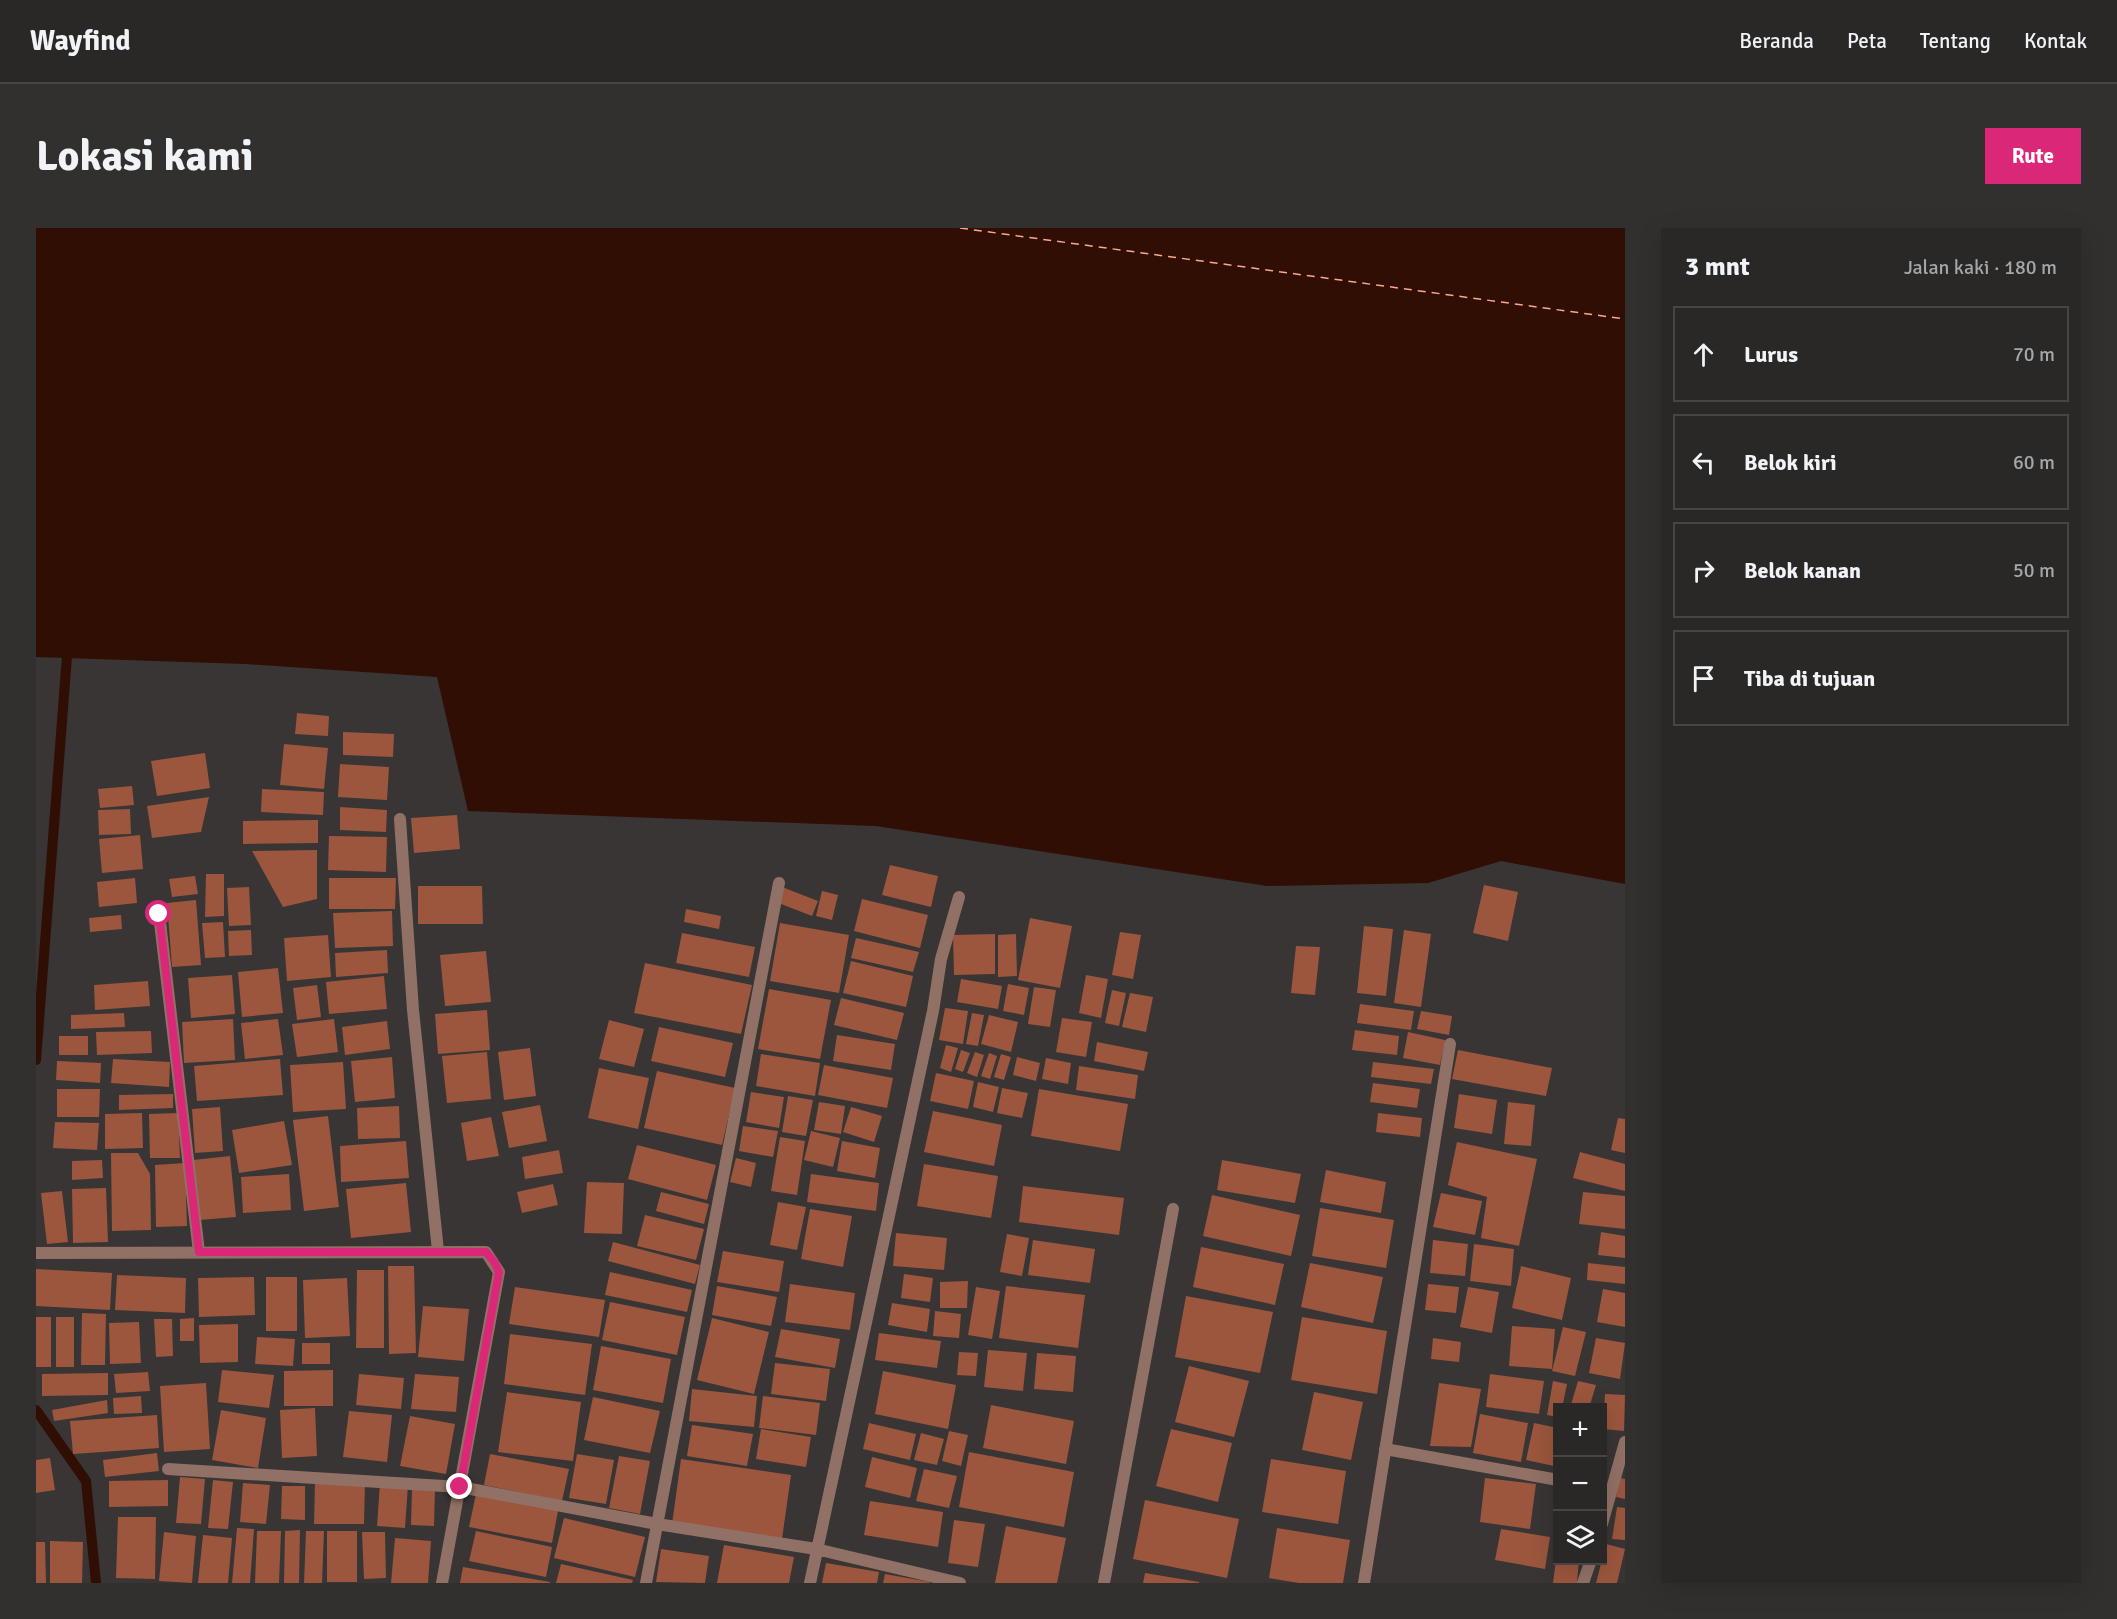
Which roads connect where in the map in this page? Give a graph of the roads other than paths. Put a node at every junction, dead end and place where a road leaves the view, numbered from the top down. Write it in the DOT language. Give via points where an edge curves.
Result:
graph roads {
  1 [pos="400,819"];
  2 [pos="779,883"];
  3 [pos="959,897"];
  4 [pos="159,914"];
  5 [pos="1450,1044"];
  6 [pos="1173,1209"];
  7 [pos="438,1251"];
  8 [pos="199,1252"];
  9 [pos="39,1253"];
  10 [pos="1625,1442"];
  11 [pos="1384,1449"];
  12 [pos="168,1469"];
  13 [pos="1553,1479"];
  14 [pos="460,1487"];
  15 [pos="1608,1490"];
  16 [pos="1604,1511"];
  17 [pos="657,1524"];
  18 [pos="816,1549"];
  19 [pos="1589,1565"];
  20 [pos="442,1583"];
  21 [pos="646,1583"];
  22 [pos="810,1583"];
  23 [pos="960,1583"];
  24 [pos="1104,1583"];
  25 [pos="1365,1583"];
  26 [pos="1583,1583"];
  1 -- 7 [label="street" via="413,1010"];
  2 -- 17 [label="street"];
  3 -- 18 [label="street" via="941,959"];
  4 -- 8 [label="street"];
  5 -- 11 [label="street"];
  6 -- 24 [label="street"];
  7 -- 8 [label="street"];
  7 -- 14 [label="street" via="486,1252 499,1272"];
  8 -- 9 [label="street"];
  10 -- 15 [label="street"];
  11 -- 13 [label="street"];
  11 -- 25 [label="street"];
  12 -- 14 [label="street"];
  14 -- 17 [label="street"];
  14 -- 20 [label="street"];
  15 -- 16 [label="street"];
  17 -- 18 [label="street"];
  17 -- 21 [label="street"];
  18 -- 22 [label="street"];
  18 -- 23 [label="street"];
  19 -- 26 [label="street"];
}
